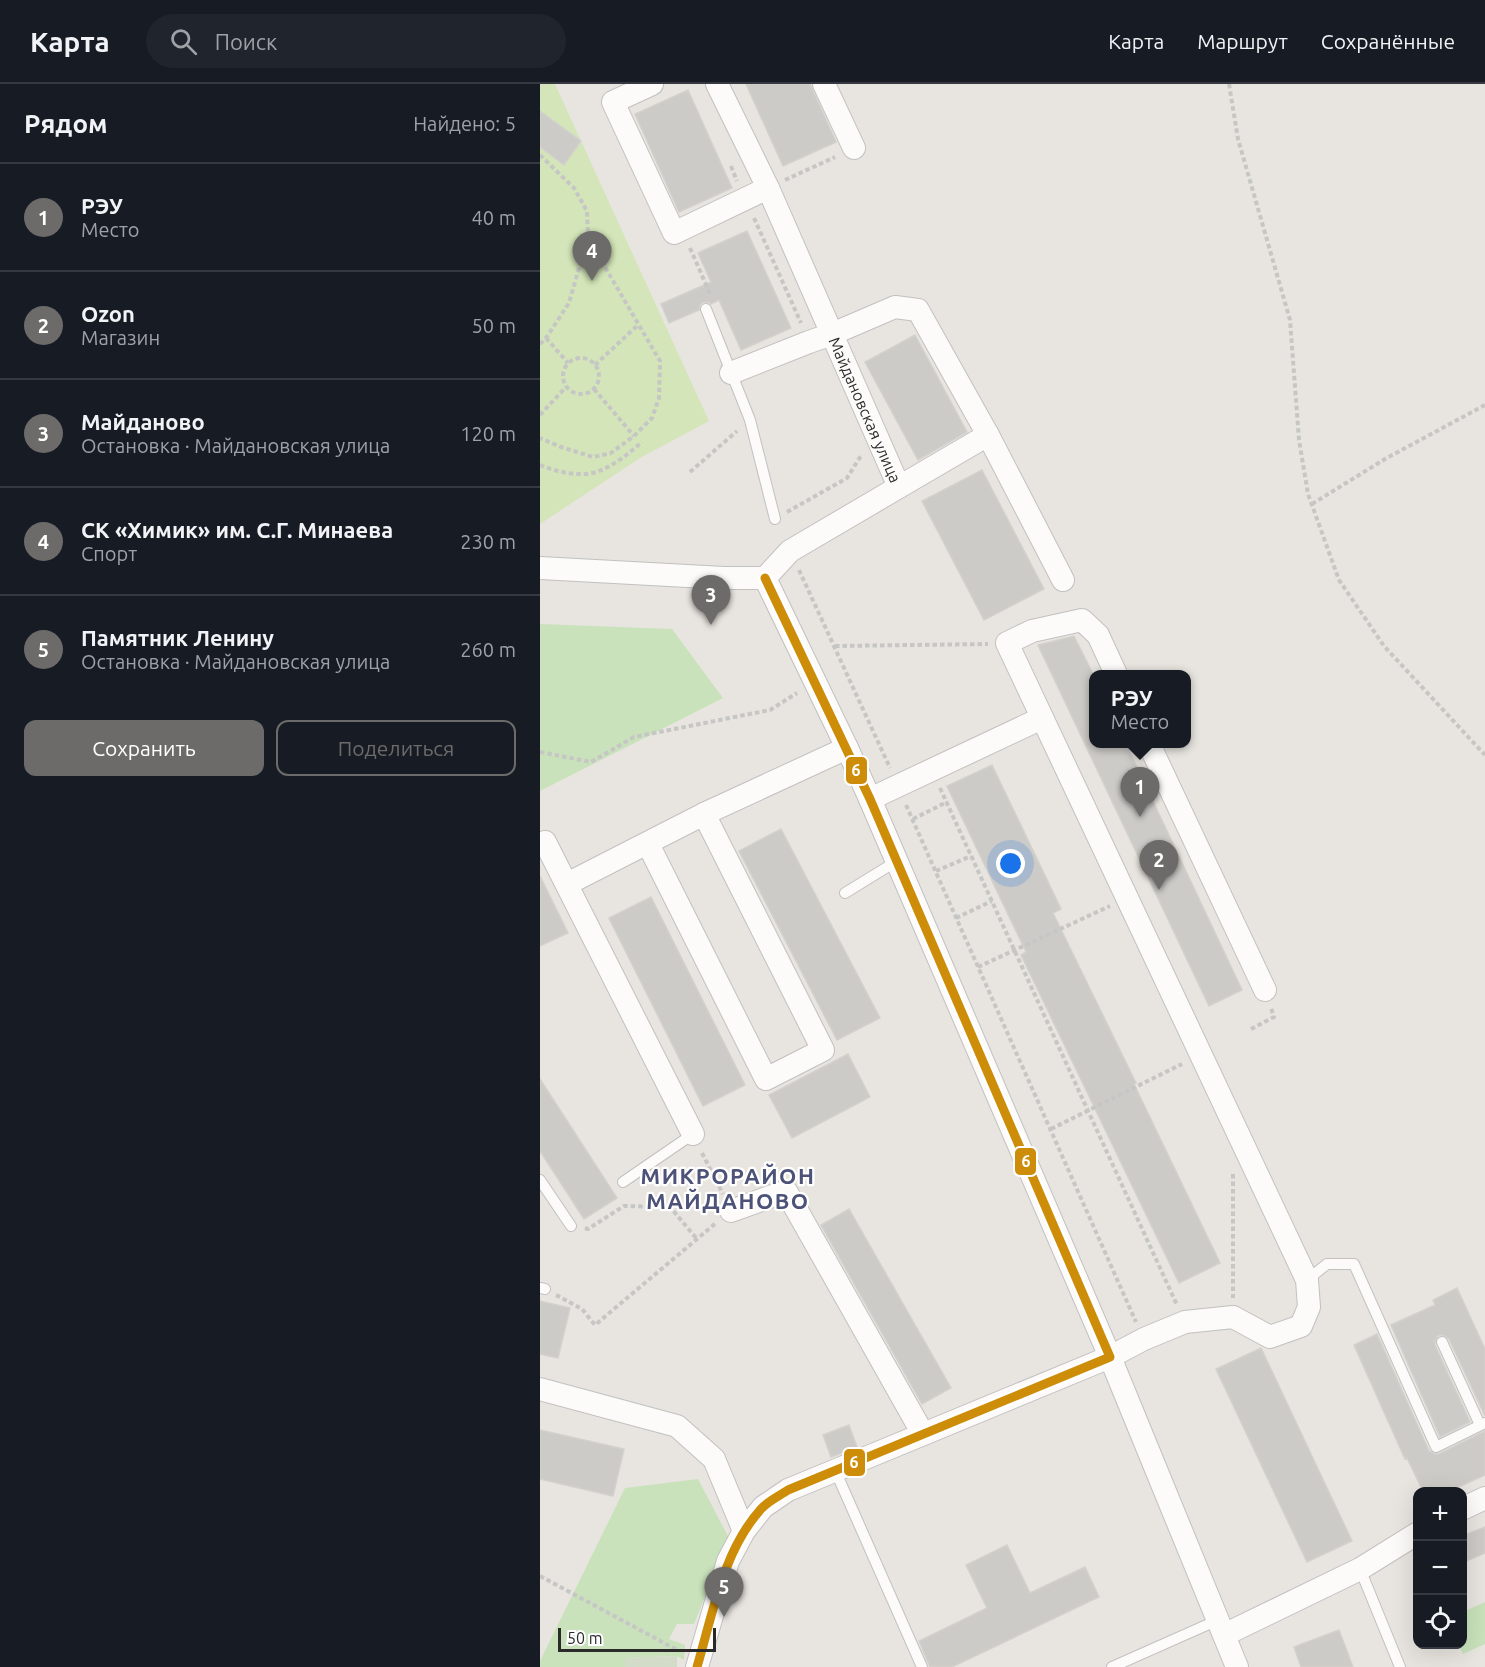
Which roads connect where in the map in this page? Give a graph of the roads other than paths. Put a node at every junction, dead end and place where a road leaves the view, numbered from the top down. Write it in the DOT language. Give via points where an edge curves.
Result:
graph roads {
  1 [pos="652,84"];
  2 [pos="717,84"];
  3 [pos="824,84"];
  4 [pos="854,148"];
  5 [pos="768,188"];
  6 [pos="706,309"];
  7 [pos="832,334"];
  8 [pos="731,373"];
  9 [pos="988,435"];
  10 [pos="899,487"];
  11 [pos="775,519"];
  12 [pos="540,568"];
  13 [pos="765,578"];
  14 [pos="1063,580"];
  15 [pos="1114,670"];
  16 [pos="1042,718"];
  17 [pos="847,748"];
  18 [pos="1151,748"];
  19 [pos="870,799"];
  20 [pos="704,814"];
  21 [pos="540,844"];
  22 [pos="648,844"];
  23 [pos="897,861"];
  24 [pos="567,884"];
  25 [pos="845,893"];
  26 [pos="1265,990"];
  27 [pos="693,1134"];
  28 [pos="540,1180"];
  29 [pos="623,1182"];
  30 [pos="731,1210"];
  31 [pos="571,1226"];
  32 [pos="1307,1280"];
  33 [pos="1442,1342"];
  34 [pos="1110,1357"];
  35 [pos="540,1389"];
  36 [pos="1482,1424"];
  37 [pos="923,1434"];
  38 [pos="835,1470"];
  39 [pos="1485,1498"];
  40 [pos="1467,1507"];
  41 [pos="744,1531"];
  42 [pos="1413,1536"];
  43 [pos="1360,1569"];
  44 [pos="1221,1627"];
  45 [pos="698,1664"];
  46 [pos="922,1667"];
  47 [pos="1112,1667"];
  48 [pos="1238,1667"];
  49 [pos="1400,1667"];
  1 -- 5 [label="street" via="613,102 674,232"];
  2 -- 5 [label="street, Майдановская улица"];
  3 -- 4 [label="street"];
  5 -- 7 [label="street, Майдановская улица"];
  6 -- 8 [label="lane"];
  7 -- 8 [label="street"];
  7 -- 9 [label="street" via="895,307 918,310"];
  7 -- 10 [label="street, Майдановская улица"];
  8 -- 11 [label="lane" via="750,420"];
  9 -- 10 [label="street"];
  9 -- 14 [label="street"];
  10 -- 13 [label="street, Майдановская улица" via="790,551"];
  12 -- 13 [label="street"];
  13 -- 17 [label="street"];
  15 -- 16 [label="street" via="1098,635 1082,620 1032,631 1007,643"];
  16 -- 19 [label="street"];
  16 -- 32 [label="street"];
  17 -- 19 [label="street"];
  17 -- 20 [label="street"];
  18 -- 26 [label="street"];
  19 -- 23 [label="street"];
  20 -- 22 [label="street"];
  20 -- 22 [label="street" via="823,1050 766,1079"];
  21 -- 24 [label="street" via="545,842"];
  22 -- 24 [label="street"];
  23 -- 25 [label="lane"];
  23 -- 34 [label="street"];
  24 -- 27 [label="street"];
  27 -- 29 [label="lane"];
  28 -- 31 [label="lane"];
  30 -- 37 [label="street" via="786,1191"];
  32 -- 34 [label="street" via="1309,1307 1301,1326 1270,1337 1233,1317 1185,1322"];
  32 -- 36 [label="lane" via="1327,1264 1354,1264 1436,1447"];
  33 -- 36 [label="lane"];
  34 -- 37 [label="street"];
  34 -- 44 [label="street"];
  35 -- 41 [label="street" via="677,1426 714,1460"];
  37 -- 38 [label="street"];
  38 -- 41 [label="street" via="788,1490 763,1506"];
  38 -- 46 [label="lane"];
  39 -- 40 [label="street"];
  41 -- 45 [label="street" via="728,1561"];
  42 -- 43 [label="street"];
  43 -- 44 [label="street"];
  43 -- 49 [label="lane"];
  44 -- 47 [label="lane"];
  44 -- 48 [label="street"];
}
